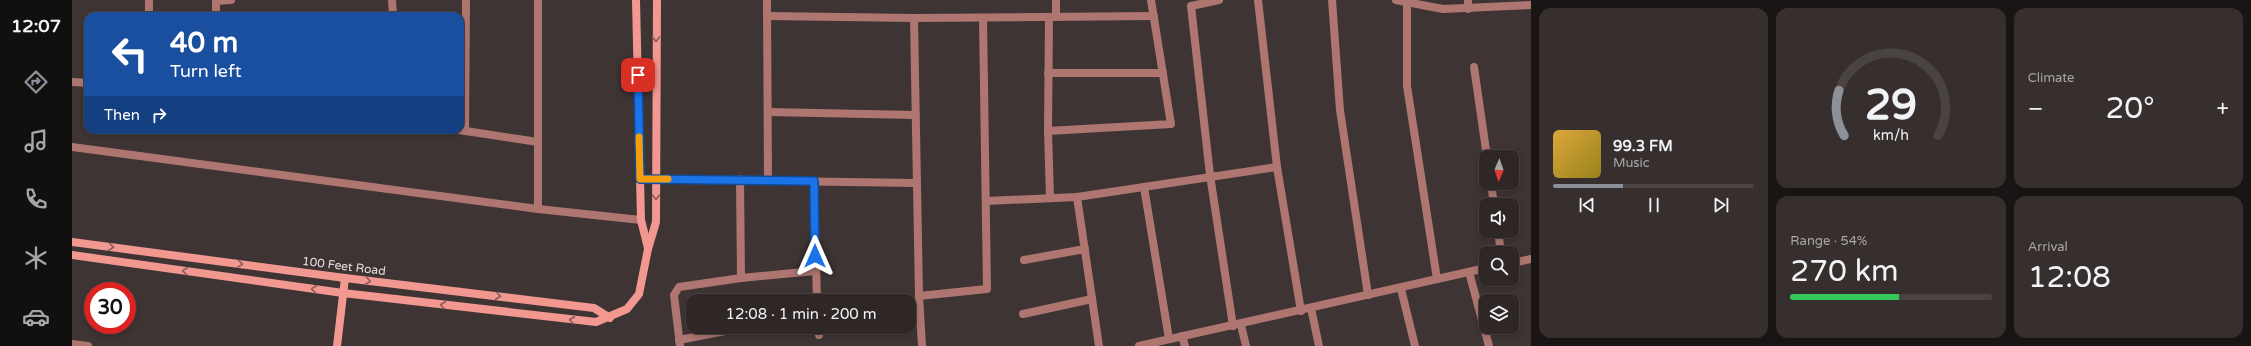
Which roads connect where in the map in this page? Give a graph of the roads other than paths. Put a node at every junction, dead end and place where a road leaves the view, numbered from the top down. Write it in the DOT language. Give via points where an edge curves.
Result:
graph roads {
  1 [pos="149,0"];
  2 [pos="231,0"];
  3 [pos="392,0"];
  4 [pos="466,0"];
  5 [pos="538,0"];
  6 [pos="636,0"];
  7 [pos="657,0"];
  8 [pos="767,0"];
  9 [pos="1056,0"];
  10 [pos="1151,0"];
  11 [pos="1219,0"];
  12 [pos="1258,0"];
  13 [pos="1332,0"];
  14 [pos="1396,0"];
  15 [pos="1468,0"];
  16 [pos="216,1"];
  17 [pos="1407,3"];
  18 [pos="1531,5"];
  19 [pos="1468,9"];
  20 [pos="150,12"];
  21 [pos="216,12"];
  22 [pos="393,12"];
  23 [pos="767,16"];
  24 [pos="1154,16"];
  25 [pos="1052,17"];
  26 [pos="914,18"];
  27 [pos="984,18"];
  28 [pos="464,65"];
  29 [pos="1474,67"];
  30 [pos="1048,73"];
  31 [pos="1163,73"];
  32 [pos="72,82"];
  33 [pos="84,83"];
  34 [pos="768,112"];
  35 [pos="916,115"];
  36 [pos="464,130"];
  37 [pos="1048,130"];
  38 [pos="538,142"];
  39 [pos="72,147"];
  40 [pos="1486,150"];
  41 [pos="1277,167"];
  42 [pos="1210,175"];
  43 [pos="640,179"];
  44 [pos="656,179"];
  45 [pos="740,179"];
  46 [pos="768,180"];
  47 [pos="814,181"];
  48 [pos="917,183"];
  49 [pos="1144,187"];
  50 [pos="1077,197"];
  51 [pos="1050,198"];
  52 [pos="986,201"];
  53 [pos="538,209"];
  54 [pos="640,220"];
  55 [pos="72,242"];
  56 [pos="648,249"];
  57 [pos="1085,249"];
  58 [pos="72,255"];
  59 [pos="1024,260"];
  60 [pos="1531,260"];
  61 [pos="1519,262"];
  62 [pos="1479,270"];
  63 [pos="815,271"];
  64 [pos="1469,272"];
  65 [pos="345,278"];
  66 [pos="741,278"];
  67 [pos="1437,279"];
  68 [pos="1401,289"];
  69 [pos="343,293"];
  70 [pos="816,294"];
  71 [pos="1368,295"];
  72 [pos="919,296"];
  73 [pos="1092,299"];
  74 [pos="1311,308"];
  75 [pos="1301,311"];
  76 [pos="1023,314"];
  77 [pos="610,318"];
  78 [pos="1237,326"];
  79 [pos="717,334"];
  80 [pos="1182,336"];
  81 [pos="1169,339"];
  82 [pos="680,343"];
  83 [pos="72,344"];
  84 [pos="88,346"];
  85 [pos="337,346"];
  86 [pos="922,346"];
  87 [pos="1099,346"];
  88 [pos="1139,346"];
  89 [pos="1185,346"];
  90 [pos="1246,346"];
  91 [pos="1319,346"];
  92 [pos="1415,346"];
  93 [pos="1489,346"];
  1 -- 20 [label="street"];
  2 -- 16 [label="street"];
  3 -- 22 [label="street"];
  4 -- 28 [label="street"];
  5 -- 38 [label="street"];
  6 -- 43 [label="main road"];
  7 -- 44 [label="main road, one-way"];
  8 -- 23 [label="street"];
  9 -- 25 [label="street"];
  10 -- 24 [label="street"];
  11 -- 42 [label="street" via="1191,6"];
  12 -- 41 [label="street"];
  13 -- 71 [label="street" via="1340,110"];
  14 -- 17 [label="street"];
  15 -- 19 [label="street"];
  16 -- 21 [label="street"];
  17 -- 19 [label="street" via="1443,9"];
  17 -- 67 [label="street" via="1406,86"];
  18 -- 19 [label="street"];
  23 -- 26 [label="street"];
  23 -- 34 [label="street"];
  24 -- 25 [label="street"];
  24 -- 31 [label="street"];
  25 -- 27 [label="street"];
  25 -- 30 [label="street"];
  26 -- 27 [label="street"];
  26 -- 35 [label="street"];
  27 -- 52 [label="street"];
  29 -- 40 [label="street"];
  30 -- 31 [label="street"];
  30 -- 37 [label="street"];
  31 -- 37 [label="street" via="1171,124"];
  32 -- 33 [label="street"];
  34 -- 35 [label="street"];
  34 -- 46 [label="street"];
  35 -- 48 [label="street"];
  36 -- 38 [label="street"];
  37 -- 51 [label="street"];
  38 -- 53 [label="street"];
  39 -- 53 [label="street"];
  41 -- 42 [label="street"];
  41 -- 75 [label="street"];
  42 -- 49 [label="street"];
  42 -- 78 [label="street"];
  43 -- 44 [label="street"];
  43 -- 54 [label="main road"];
  44 -- 45 [label="street"];
  44 -- 56 [label="main road, one-way" via="656,222"];
  45 -- 46 [label="street"];
  45 -- 66 [label="street"];
  46 -- 47 [label="street"];
  47 -- 48 [label="street"];
  47 -- 63 [label="street"];
  48 -- 72 [label="street"];
  49 -- 50 [label="street"];
  49 -- 81 [label="street"];
  50 -- 51 [label="street"];
  50 -- 57 [label="street"];
  51 -- 52 [label="street"];
  52 -- 72 [label="street" via="988,289"];
  53 -- 54 [label="street"];
  54 -- 56 [label="main road"];
  55 -- 65 [label="main road, 100 Feet Road, one-way"];
  56 -- 77 [label="main road" via="639,294 627,309"];
  57 -- 59 [label="street"];
  57 -- 73 [label="street"];
  69 -- 58 [label="main road, one-way"];
  60 -- 61 [label="street"];
  62 -- 64 [label="street"];
  63 -- 66 [label="street"];
  63 -- 70 [label="street"];
  64 -- 67 [label="street"];
  64 -- 93 [label="street"];
  65 -- 69 [label="main road"];
  65 -- 77 [label="main road, 100 Feet Road, one-way" via="594,308"];
  66 -- 82 [label="street" via="679,287 675,290"];
  67 -- 68 [label="street"];
  68 -- 71 [label="street"];
  68 -- 92 [label="street"];
  77 -- 69 [label="main road, one-way" via="596,322"];
  69 -- 85 [label="main road"];
  71 -- 74 [label="street"];
  72 -- 86 [label="street"];
  73 -- 76 [label="street"];
  73 -- 87 [label="street"];
  74 -- 75 [label="street"];
  74 -- 91 [label="street"];
  75 -- 78 [label="street"];
  78 -- 80 [label="street"];
  78 -- 90 [label="street"];
  79 -- 82 [label="street"];
  80 -- 81 [label="street"];
  80 -- 89 [label="street"];
  81 -- 88 [label="street"];
  83 -- 84 [label="street"];
}
